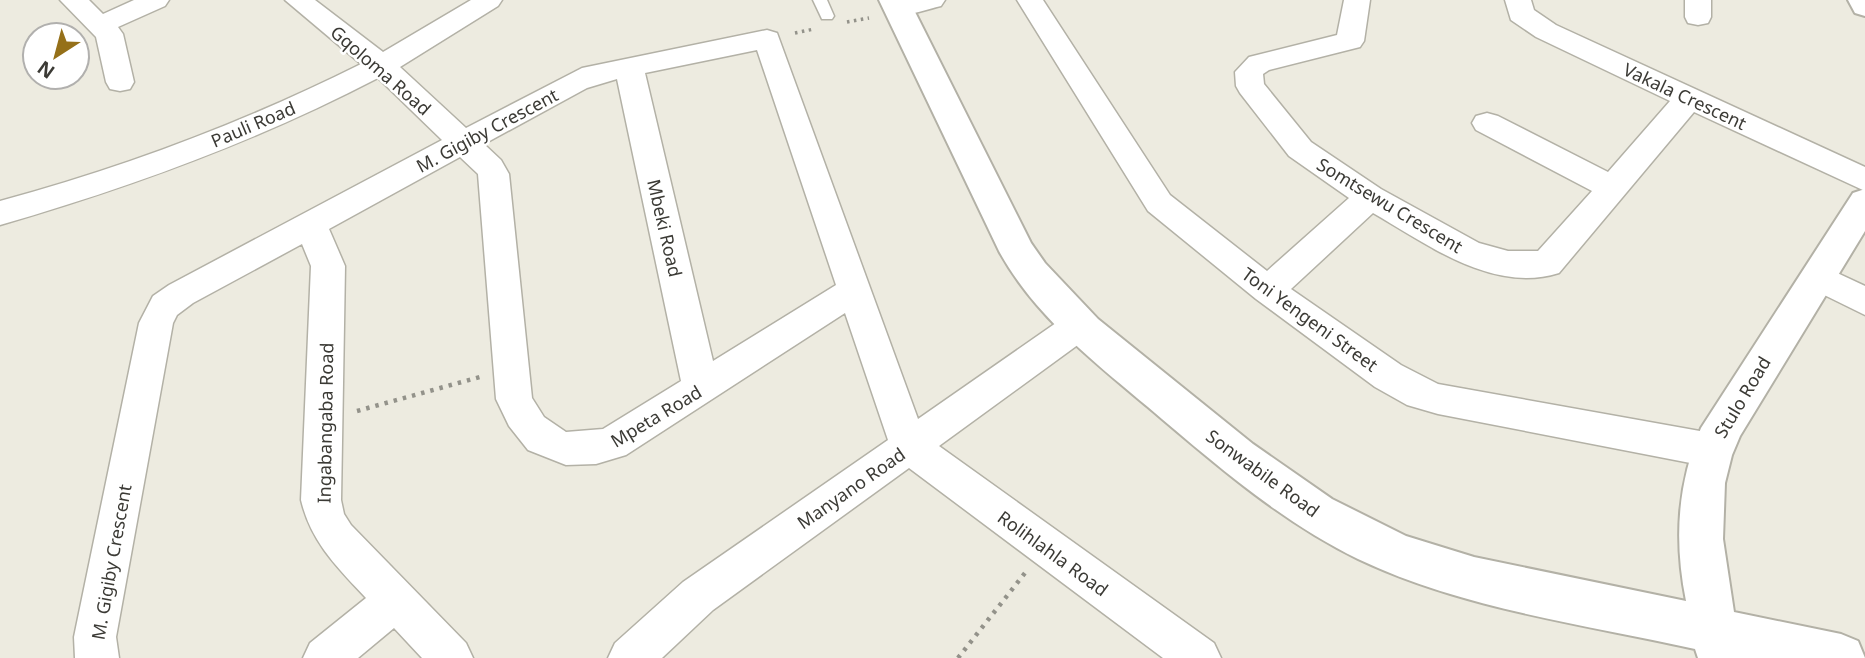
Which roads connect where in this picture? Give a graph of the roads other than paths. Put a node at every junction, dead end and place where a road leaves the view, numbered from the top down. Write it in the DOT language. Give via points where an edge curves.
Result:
graph roads {
  1 [pos="73,0"];
  2 [pos="156,0"];
  3 [pos="298,0"];
  4 [pos="489,0"];
  5 [pos="820,0"];
  6 [pos="1030,0"];
  7 [pos="1357,0"];
  8 [pos="1518,0"];
  9 [pos="1863,0"];
  10 [pos="908,3"];
  11 [pos="1865,7"];
  12 [pos="827,16"];
  13 [pos="101,25"];
  14 [pos="381,65"];
  15 [pos="629,67"];
  16 [pos="120,82"];
  17 [pos="1689,98"];
  18 [pos="1487,123"];
  19 [pos="463,143"];
  20 [pos="1865,180"];
  21 [pos="1613,188"];
  22 [pos="1370,197"];
  23 [pos="1865,202"];
  24 [pos="2,217"];
  25 [pos="312,226"];
  26 [pos="1818,277"];
  27 [pos="855,290"];
  28 [pos="1268,290"];
  29 [pos="1865,302"];
  30 [pos="1077,326"];
  31 [pos="701,389"];
  32 [pos="909,446"];
  33 [pos="1711,450"];
  34 [pos="395,600"];
  35 [pos="1718,644"];
  36 [pos="97,658"];
  37 [pos="326,658"];
  38 [pos="451,658"];
  39 [pos="631,658"];
  40 [pos="1199,658"];
  41 [pos="1841,658"];
  1 -- 13 [label="street"];
  2 -- 13 [label="street"];
  3 -- 14 [label="street, Gqoloma Road"];
  4 -- 14 [label="street, Pauli Road"];
  5 -- 12 [label="lane"];
  6 -- 28 [label="street, Toni Yengeni Street" via="1159,203"];
  7 -- 22 [label="street, Somtsewu Crescent" via="1350,41 1259,63 1249,72 1250,86 1300,149"];
  8 -- 17 [label="street, Vakala Crescent" via="1521,14 1534,24"];
  9 -- 11 [label="street"];
  10 -- 30 [label="street, Sonwabile Road" via="1017,251"];
  13 -- 16 [label="street" via="110,34"];
  14 -- 19 [label="street, Gqoloma Road"];
  14 -- 24 [label="street, Pauli Road" via="255,126"];
  15 -- 19 [label="street, M. Gigiby Crescent" via="577,81"];
  15 -- 27 [label="street, M. Gigiby Crescent" via="767,39"];
  15 -- 31 [label="street, Mbeki Road"];
  17 -- 20 [label="street, Vakala Crescent"];
  17 -- 21 [label="street, Somtsewu Crescent"];
  18 -- 21 [label="street"];
  19 -- 25 [label="street, M. Gigiby Crescent"];
  19 -- 31 [label="street, Mpeta Road" via="493,174 514,399 523,421 562,451 592,451"];
  21 -- 22 [label="street, Somtsewu Crescent" via="1547,264 1508,264 1469,253"];
  22 -- 28 [label="street"];
  23 -- 26 [label="street, Stulo Road"];
  25 -- 34 [label="street, Ingabangaba Road" via="328,266 321,500 326,522 337,538"];
  25 -- 36 [label="street, M. Gigiby Crescent" via="181,294 160,312 96,637"];
  26 -- 29 [label="street"];
  26 -- 33 [label="street, Stulo Road"];
  27 -- 31 [label="street, Mpeta Road"];
  27 -- 32 [label="street, M. Gigiby Crescent"];
  28 -- 33 [label="street, Toni Yengeni Street" via="1420,394"];
  30 -- 32 [label="street, Manyano Road"];
  30 -- 35 [label="street, Sonwabile Road" via="1249,467 1330,522 1376,545 1474,579"];
  32 -- 39 [label="street, Manyano Road" via="698,596"];
  32 -- 40 [label="street, Rolihlahla Road"];
  33 -- 35 [label="street, Stulo Road" via="1703,480 1700,550"];
  34 -- 37 [label="street"];
  34 -- 38 [label="street, Ingabangaba Road"];
  35 -- 41 [label="street, Sonwabile Road"];
}
